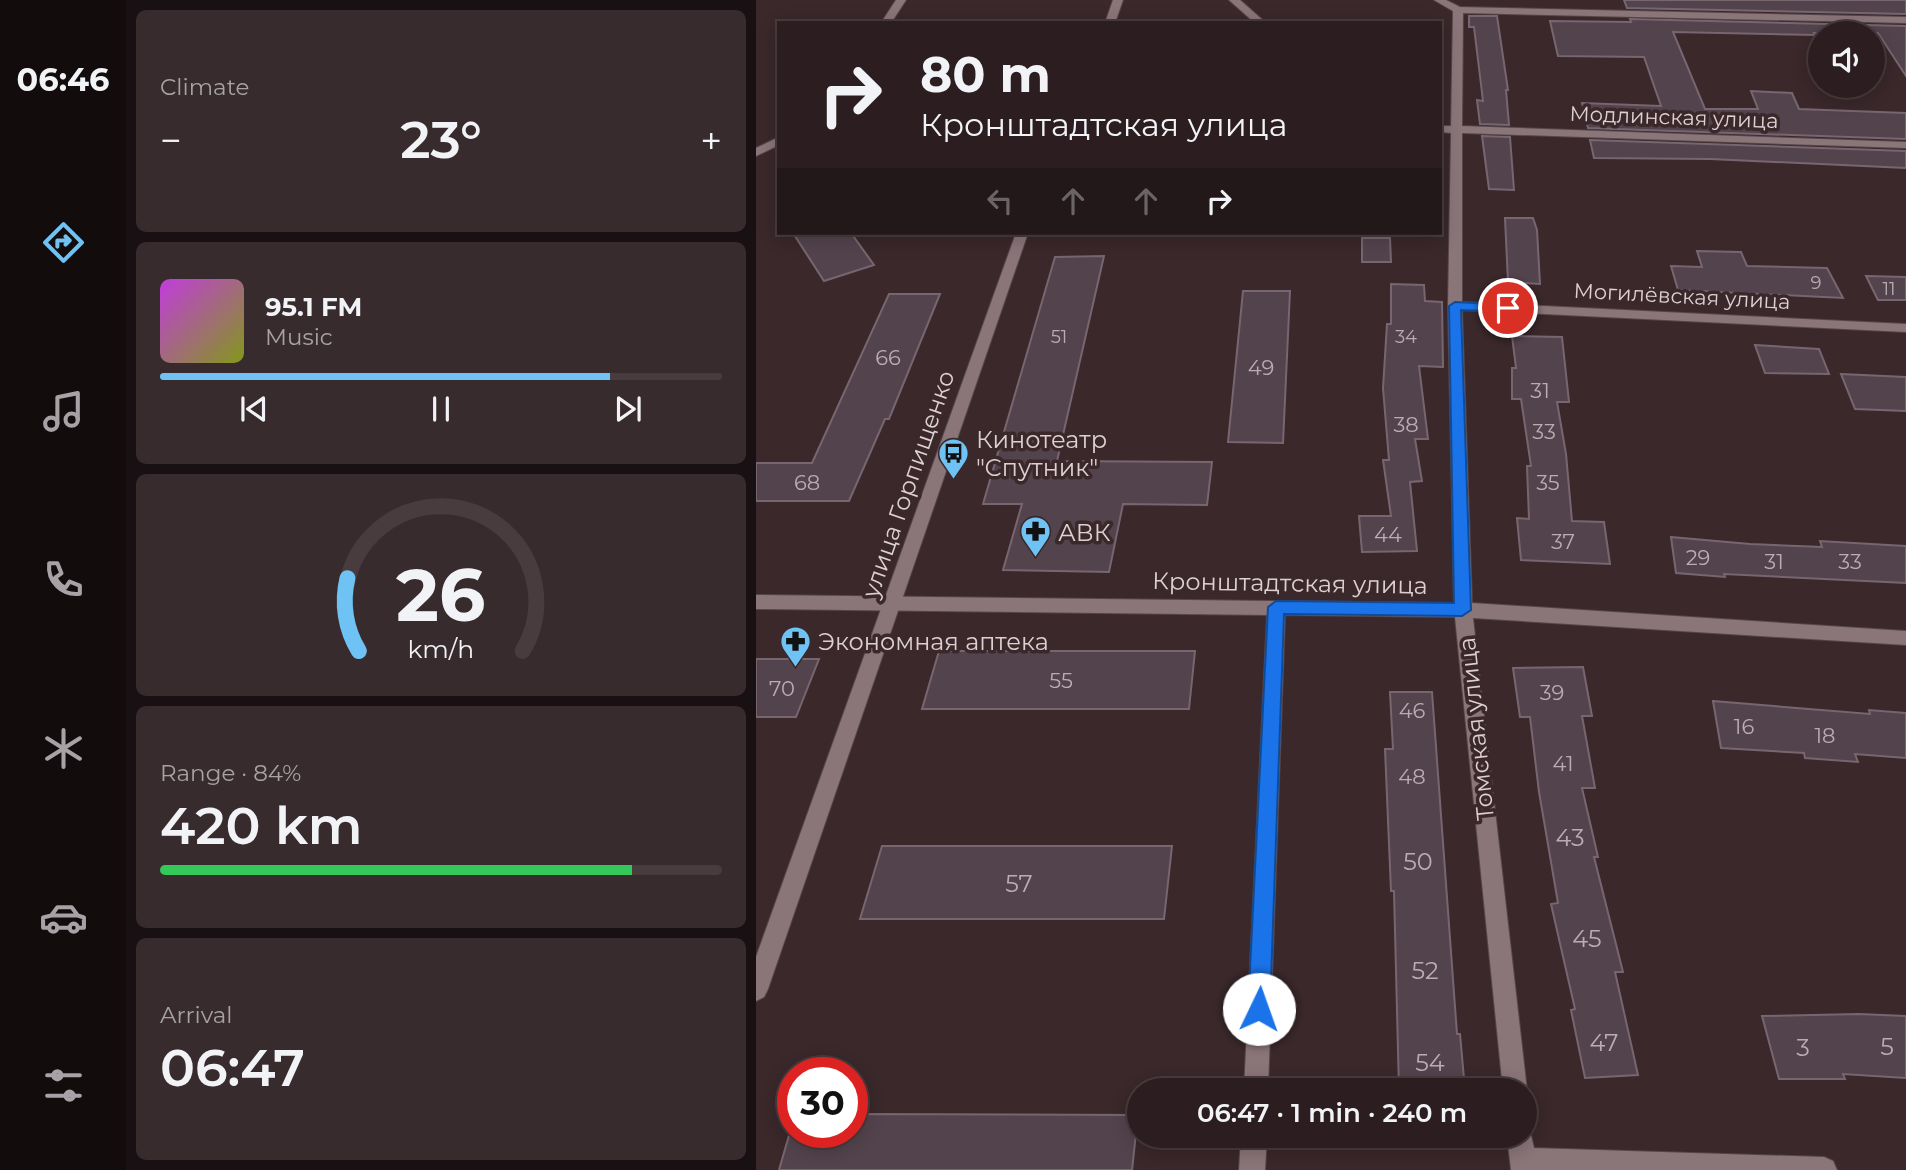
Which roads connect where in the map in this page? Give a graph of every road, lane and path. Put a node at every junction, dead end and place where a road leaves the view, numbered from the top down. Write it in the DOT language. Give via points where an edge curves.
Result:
graph roads {
  1 [pos="901,0"];
  2 [pos="1118,0"];
  3 [pos="1234,0"];
  4 [pos="1439,0"];
  5 [pos="1458,10"];
  6 [pos="1906,20"];
  7 [pos="887,21"];
  8 [pos="1111,21"];
  9 [pos="1259,21"];
  10 [pos="1449,129"];
  11 [pos="777,141"];
  12 [pos="1906,145"];
  13 [pos="756,153"];
  14 [pos="1021,235"];
  15 [pos="1455,306"];
  16 [pos="1906,328"];
  17 [pos="756,602"];
  18 [pos="893,602"];
  19 [pos="1276,607"];
  20 [pos="1462,610"];
  21 [pos="1906,638"];
  22 [pos="756,989"];
  23 [pos="1256,1078"];
  24 [pos="1515,1078"];
  25 [pos="1253,1148"];
  26 [pos="1523,1155"];
  27 [pos="1252,1170"];
  28 [pos="1824,1170"];
  1 -- 7 [label="street"];
  2 -- 8 [label="street"];
  3 -- 9 [label="street"];
  4 -- 5 [label="street"];
  5 -- 6 [label="street"];
  5 -- 10 [label="street, Томская улица"];
  10 -- 12 [label="street, Модлинская улица"];
  10 -- 15 [label="street, Томская улица"];
  11 -- 13 [label="street"];
  14 -- 18 [label="street, улица Горпищенко"];
  15 -- 16 [label="street, Могилёвская улица"];
  15 -- 20 [label="street, Томская улица"];
  17 -- 18 [label="street, Кронштадтская улица"];
  18 -- 19 [label="street, Кронштадтская улица"];
  18 -- 22 [label="street, улица Горпищенко"];
  19 -- 20 [label="street, Кронштадтская улица"];
  19 -- 23 [label="street"];
  20 -- 21 [label="street, Кронштадтская улица"];
  20 -- 24 [label="street, Томская улица"];
  25 -- 27 [label="street"];
  26 -- 28 [label="street"];
}
